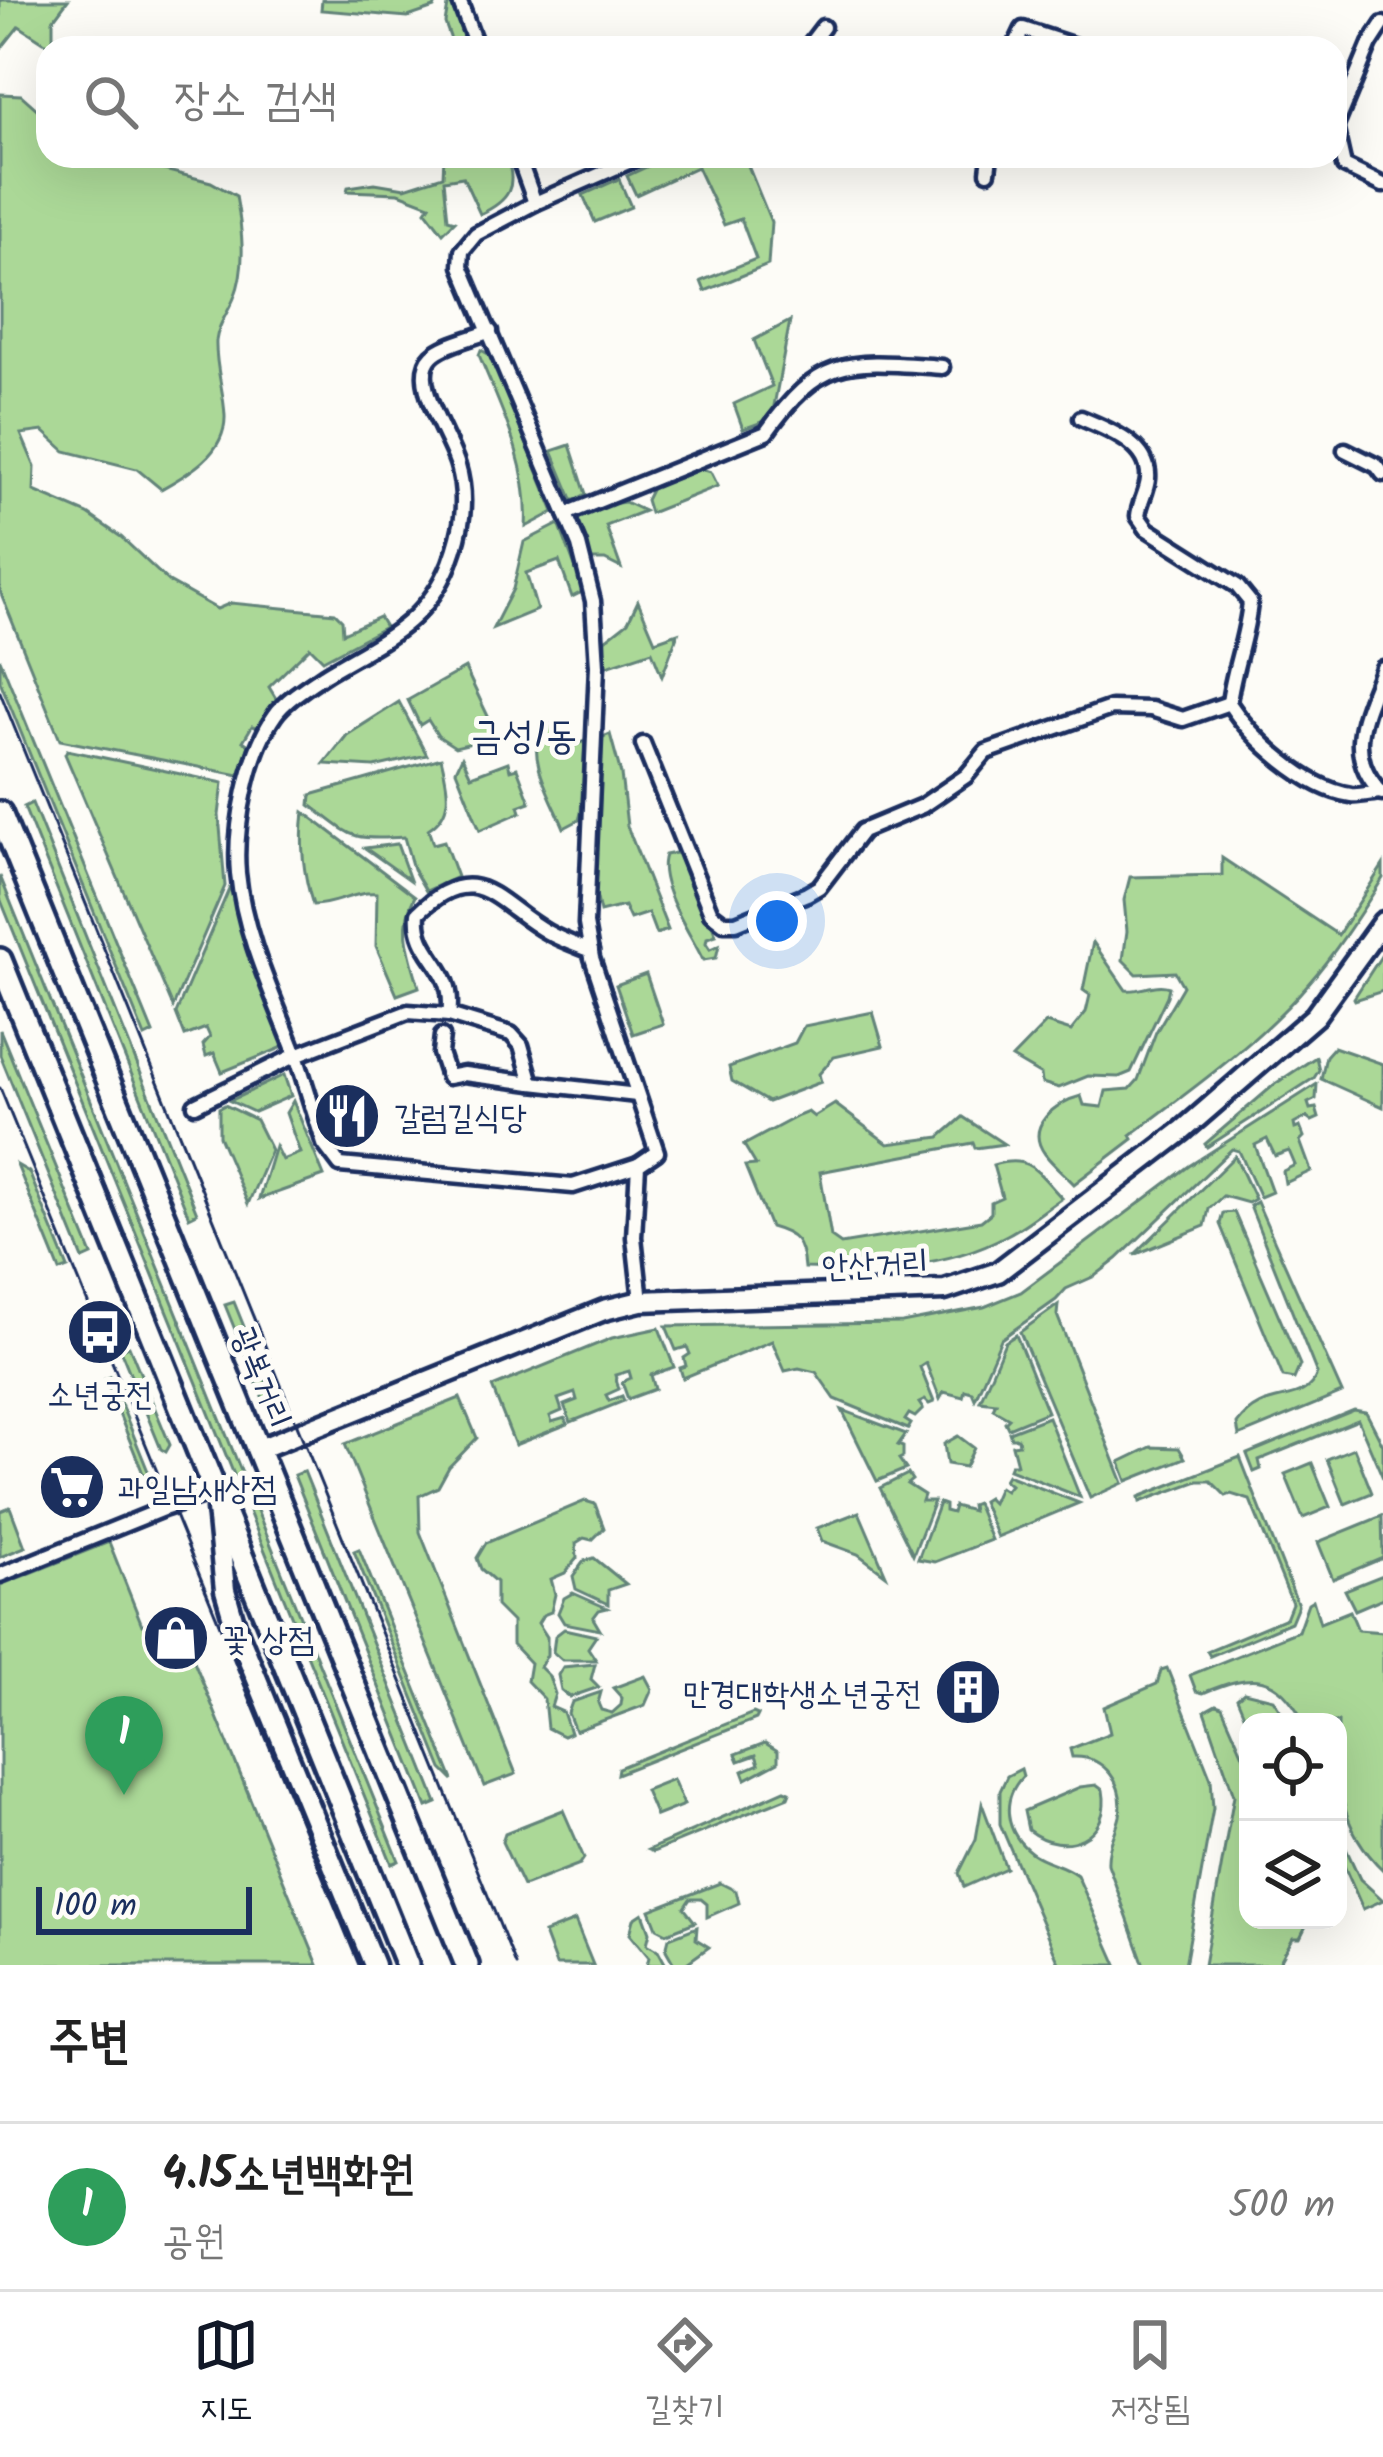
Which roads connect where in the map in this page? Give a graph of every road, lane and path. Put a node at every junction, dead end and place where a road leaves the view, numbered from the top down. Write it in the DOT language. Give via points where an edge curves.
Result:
graph roads {
  1 [pos="459,0"];
  2 [pos="1383,24"];
  3 [pos="823,27"];
  4 [pos="472,36"];
  5 [pos="816,36"];
  6 [pos="1019,36"];
  7 [pos="1046,36"];
  8 [pos="1347,99"];
  9 [pos="1347,167"];
  10 [pos="523,168"];
  11 [pos="614,168"];
  12 [pos="988,168"];
  13 [pos="988,172"];
  14 [pos="1383,185"];
  15 [pos="536,202"];
  16 [pos="490,331"];
  17 [pos="942,367"];
  18 [pos="1081,418"];
  19 [pos="1345,450"];
  20 [pos="1383,474"];
  21 [pos="566,514"];
  22 [pos="1383,668"];
  23 [pos="1229,704"];
  24 [pos="643,744"];
  25 [pos="1381,793"];
  26 [pos="0,813"];
  27 [pos="1383,922"];
  28 [pos="591,951"];
  29 [pos="0,960"];
  30 [pos="449,1015"];
  31 [pos="442,1036"];
  32 [pos="296,1055"];
  33 [pos="532,1083"];
  34 [pos="637,1095"];
  35 [pos="195,1105"];
  36 [pos="638,1165"];
  37 [pos="640,1301"];
  38 [pos="257,1450"];
  39 [pos="216,1492"];
  40 [pos="0,1575"];
  41 [pos="374,1965"];
  42 [pos="407,1965"];
  43 [pos="466,1965"];
  1 -- 4 [label="street"];
  2 -- 8 [label="street"];
  3 -- 5 [label="street"];
  6 -- 7 [label="street" via="1023,28"];
  9 -- 14 [label="street"];
  10 -- 15 [label="street"];
  11 -- 15 [label="street"];
  12 -- 13 [label="street"];
  15 -- 16 [label="street" via="470,238 462,251 467,284"];
  16 -- 21 [label="street"];
  16 -- 32 [label="street" via="433,355 424,369 425,391 459,467 465,517 433,602 276,712 254,757 238,872 256,952"];
  17 -- 21 [label="street" via="839,367 810,381 766,433"];
  18 -- 23 [label="street" via="1120,435 1147,465 1138,516 1147,529 1250,602"];
  19 -- 20 [label="street"];
  21 -- 28 [label="street" via="580,544 597,639"];
  22 -- 25 [label="street" via="1357,748"];
  23 -- 24 [label="street" via="1184,719 1111,708 986,752 922,806 862,830 819,886 736,923 711,913"];
  23 -- 25 [label="street" via="1246,730 1323,787"];
  26 -- 38 [label="highway, 광복거리"];
  27 -- 37 [label="main road, 안산거리" via="1315,1016 998,1272 945,1290"];
  28 -- 30 [label="street" via="488,892 463,886 437,894 418,913 416,930 452,995"];
  28 -- 34 [label="street"];
  29 -- 39 [label="highway"];
  30 -- 32 [label="street" via="408,1012"];
  30 -- 33 [label="street" via="511,1034"];
  31 -- 33 [label="street" via="448,1077"];
  32 -- 35 [label="street"];
  32 -- 36 [label="street" via="324,1144 340,1165 573,1186"];
  33 -- 34 [label="street"];
  34 -- 36 [label="street" via="657,1152"];
  36 -- 37 [label="street"];
  37 -- 38 [label="main road, 안산거리"];
  38 -- 43 [label="highway, 광복거리"];
  39 -- 40 [label="street"];
  39 -- 41 [label="main road" via="236,1628"];
  39 -- 42 [label="highway"];
}
